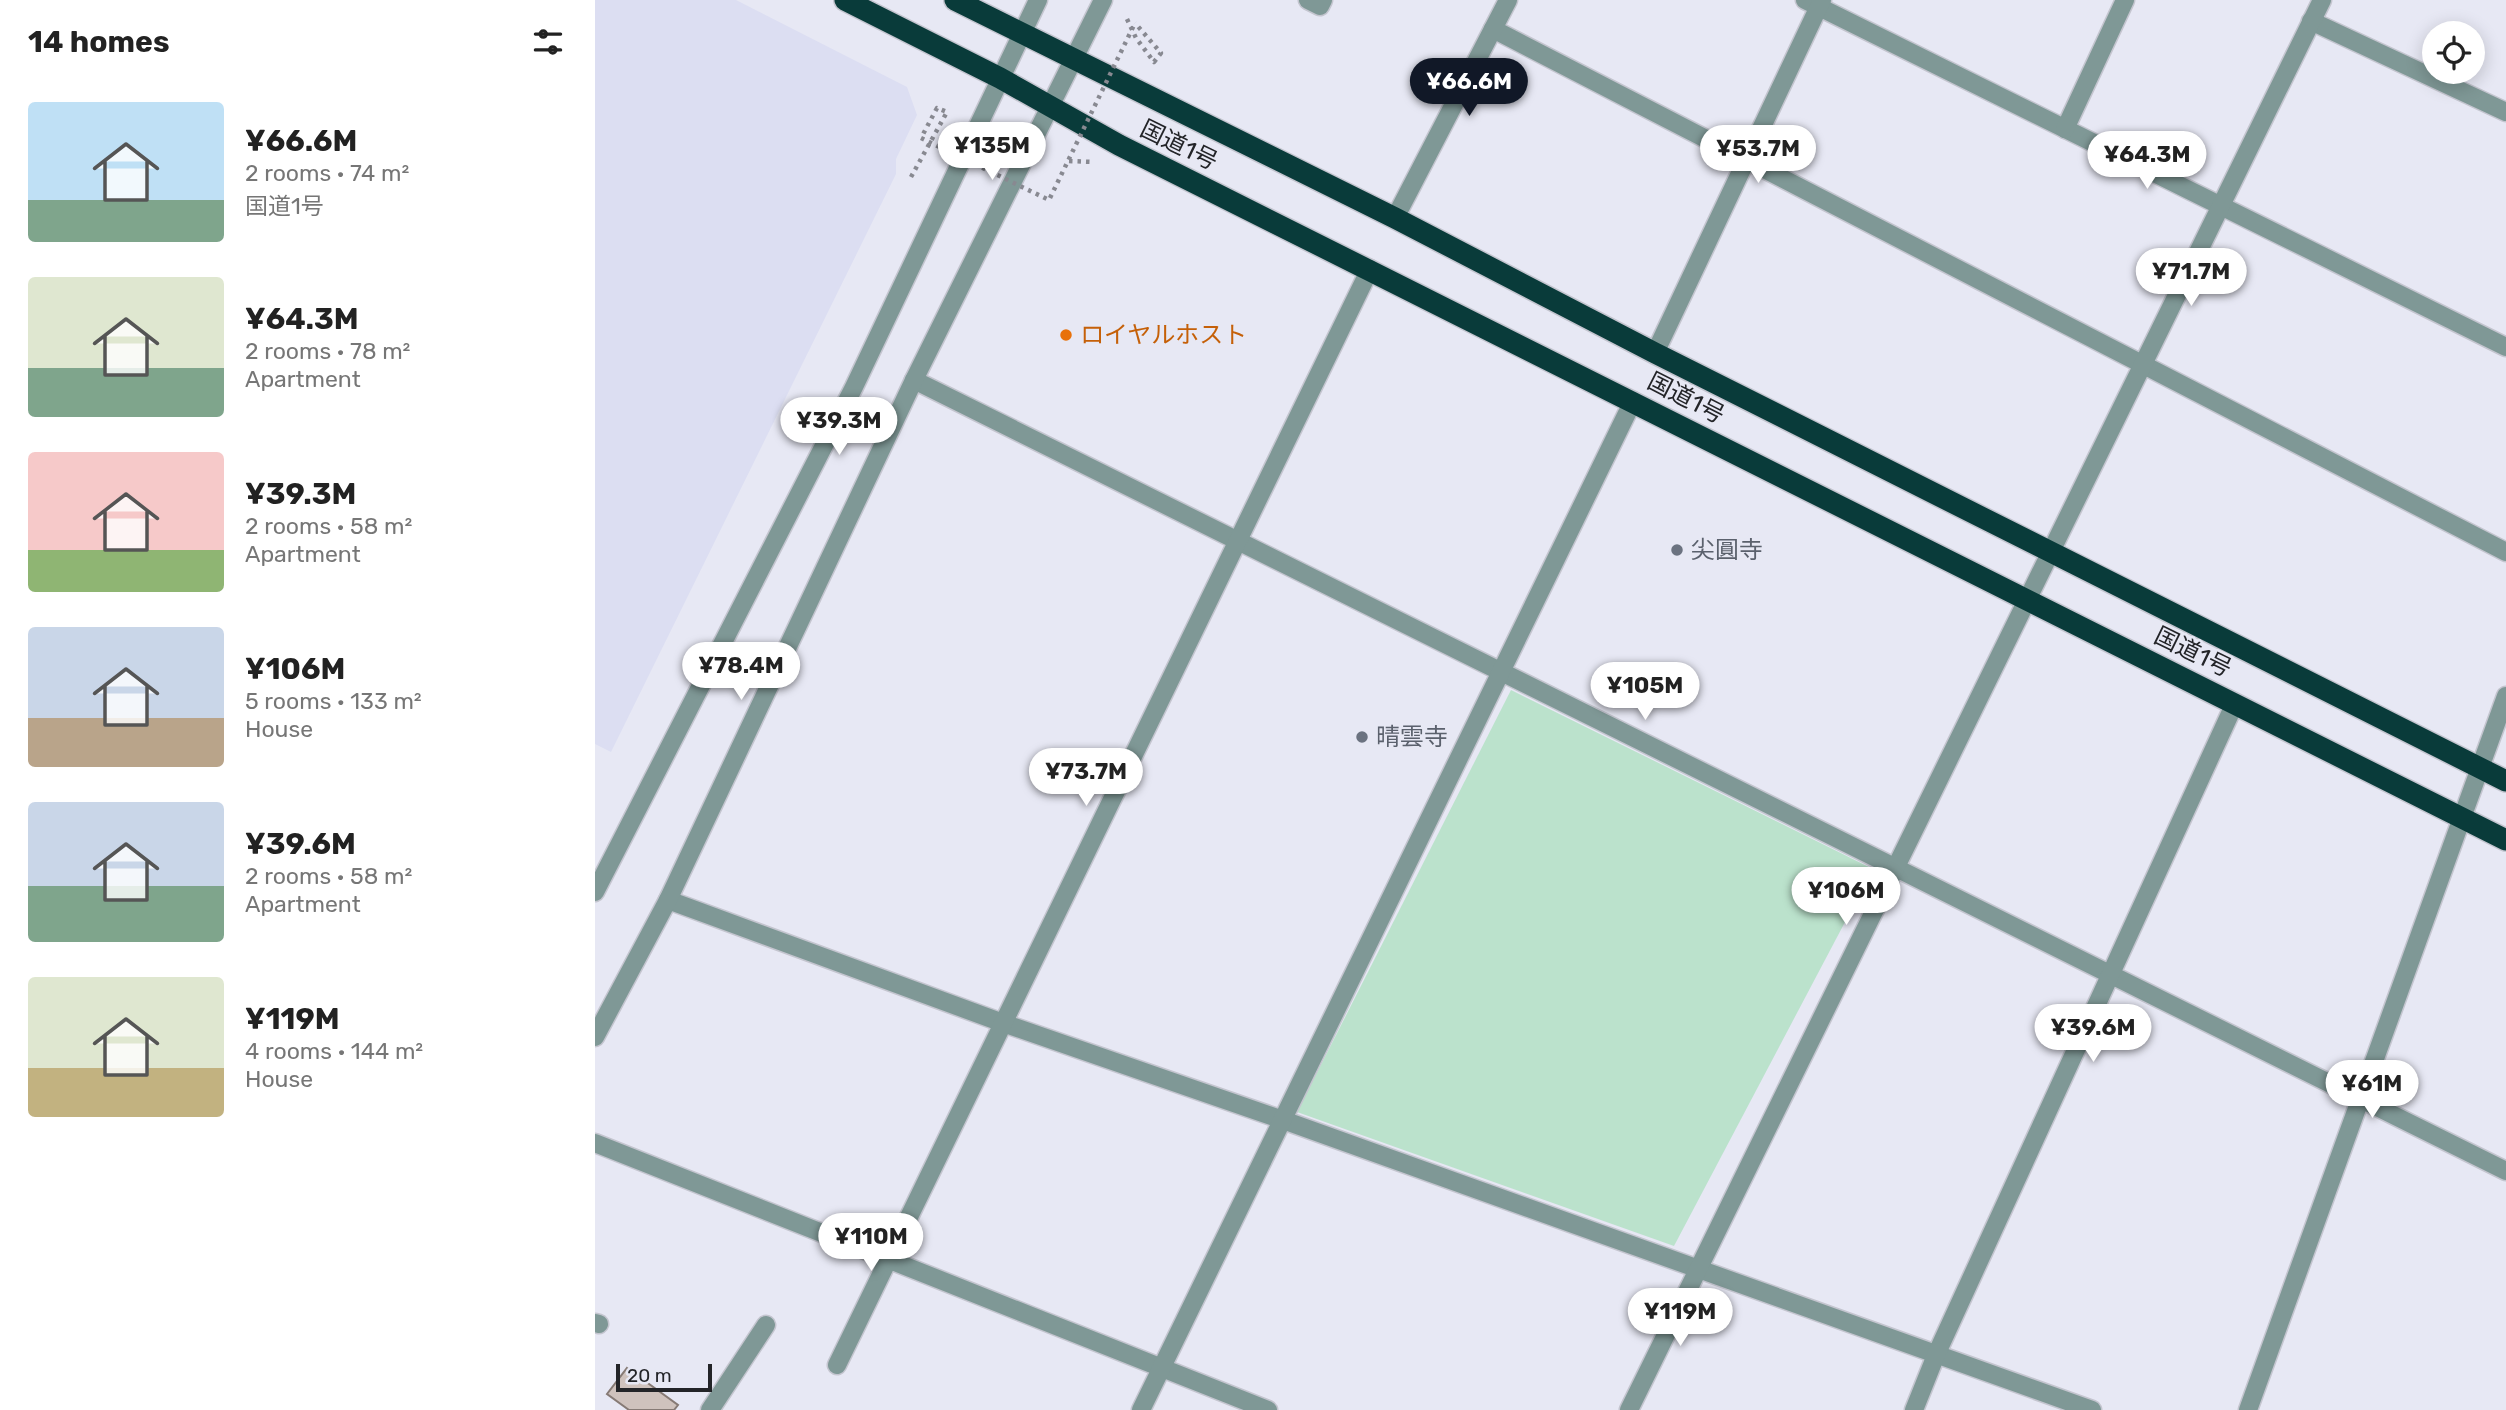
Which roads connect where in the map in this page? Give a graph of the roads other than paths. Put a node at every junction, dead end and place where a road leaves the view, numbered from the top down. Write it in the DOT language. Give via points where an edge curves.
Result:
graph roads {
  1 [pos="845,0"];
  2 [pos="955,0"];
  3 [pos="1038,0"];
  4 [pos="1103,0"];
  5 [pos="1308,0"];
  6 [pos="1323,0"];
  7 [pos="1508,0"];
  8 [pos="2125,0"];
  9 [pos="2322,0"];
  10 [pos="1815,2"];
  11 [pos="2311,21"];
  12 [pos="1493,29"];
  13 [pos="1022,31"];
  14 [pos="1074,60"];
  15 [pos="1000,78"];
  16 [pos="1051,107"];
  17 [pos="2506,112"];
  18 [pos="2065,129"];
  19 [pos="1748,161"];
  20 [pos="2220,206"];
  21 [pos="1395,218"];
  22 [pos="1370,269"];
  23 [pos="2506,347"];
  24 [pos="1655,353"];
  25 [pos="2141,364"];
  26 [pos="914,380"];
  27 [pos="1633,401"];
  28 [pos="1238,541"];
  29 [pos="2049,551"];
  30 [pos="2506,552"];
  31 [pos="2026,598"];
  32 [pos="1501,672"];
  33 [pos="2506,696"];
  34 [pos="2235,702"];
  35 [pos="2479,767"];
  36 [pos="2506,781"];
  37 [pos="2460,817"];
  38 [pos="2506,840"];
  39 [pos="1897,869"];
  40 [pos="597,881"];
  41 [pos="669,900"];
  42 [pos="2112,976"];
  43 [pos="1003,1023"];
  44 [pos="595,1037"];
  45 [pos="2359,1099"];
  46 [pos="1283,1120"];
  47 [pos="595,1143"];
  48 [pos="2506,1171"];
  49 [pos="888,1259"];
  50 [pos="1696,1269"];
  51 [pos="766,1325"];
  52 [pos="1936,1355"];
  53 [pos="837,1364"];
  54 [pos="1161,1369"];
  55 [pos="710,1410"];
  56 [pos="1141,1410"];
  57 [pos="1268,1410"];
  58 [pos="1629,1410"];
  59 [pos="1914,1410"];
  60 [pos="2092,1410"];
  61 [pos="2248,1410"];
  1 -- 15 [label="highway, 国道1号"];
  2 -- 13 [label="highway, 国道1号"];
  3 -- 13 [label="street"];
  4 -- 14 [label="street"];
  5 -- 6 [label="street" via="1320,6"];
  7 -- 12 [label="street"];
  8 -- 18 [label="street"];
  9 -- 11 [label="street"];
  10 -- 18 [label="street"];
  10 -- 19 [label="street"];
  11 -- 17 [label="street"];
  11 -- 20 [label="street"];
  12 -- 19 [label="street"];
  12 -- 21 [label="street"];
  13 -- 14 [label="highway, 国道1号"];
  13 -- 15 [label="street"];
  14 -- 16 [label="street"];
  14 -- 21 [label="highway, 国道1号"];
  15 -- 16 [label="highway, 国道1号"];
  15 -- 40 [label="street" via="854,387"];
  16 -- 22 [label="highway, 国道1号"];
  16 -- 26 [label="street"];
  18 -- 20 [label="street"];
  19 -- 24 [label="street"];
  19 -- 25 [label="street"];
  20 -- 23 [label="street"];
  20 -- 25 [label="street"];
  21 -- 24 [label="highway, 国道1号"];
  22 -- 27 [label="highway, 国道1号"];
  22 -- 28 [label="street"];
  24 -- 29 [label="highway, 国道1号"];
  25 -- 29 [label="street"];
  25 -- 30 [label="street"];
  26 -- 28 [label="street"];
  26 -- 41 [label="street"];
  27 -- 31 [label="highway, 国道1号"];
  27 -- 32 [label="street"];
  28 -- 32 [label="street"];
  28 -- 43 [label="street"];
  29 -- 31 [label="street"];
  29 -- 35 [label="highway, 国道1号"];
  31 -- 34 [label="highway, 国道1号"];
  31 -- 39 [label="street"];
  32 -- 39 [label="street"];
  32 -- 46 [label="street"];
  33 -- 35 [label="street"];
  34 -- 37 [label="highway, 国道1号"];
  34 -- 42 [label="street"];
  35 -- 36 [label="highway, 国道1号"];
  35 -- 37 [label="street"];
  37 -- 38 [label="highway, 国道1号"];
  37 -- 45 [label="street"];
  39 -- 42 [label="street"];
  39 -- 50 [label="street"];
  41 -- 43 [label="street"];
  41 -- 44 [label="street"];
  42 -- 45 [label="street"];
  42 -- 52 [label="street"];
  43 -- 46 [label="street"];
  43 -- 49 [label="street"];
  45 -- 48 [label="street"];
  45 -- 61 [label="street"];
  46 -- 50 [label="street"];
  46 -- 54 [label="street"];
  47 -- 49 [label="street"];
  49 -- 53 [label="street"];
  49 -- 54 [label="street"];
  50 -- 52 [label="street"];
  50 -- 58 [label="street"];
  51 -- 55 [label="street"];
  52 -- 59 [label="street"];
  52 -- 60 [label="street"];
  54 -- 56 [label="street"];
  54 -- 57 [label="street"];
}
